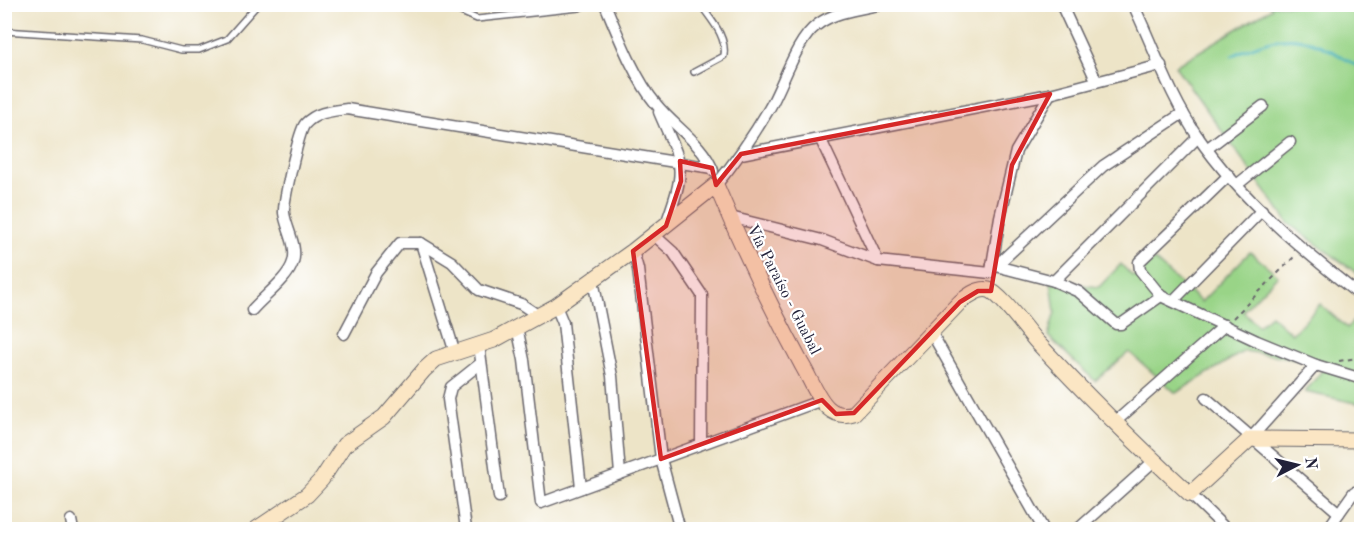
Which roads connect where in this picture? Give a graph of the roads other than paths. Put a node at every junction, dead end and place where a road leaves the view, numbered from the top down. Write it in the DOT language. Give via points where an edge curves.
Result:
graph roads {
  1 [pos="258,4"];
  2 [pos="443,4"];
  3 [pos="588,4"];
  4 [pos="605,4"];
  5 [pos="700,4"];
  6 [pos="883,4"];
  7 [pos="1061,4"];
  8 [pos="1133,4"];
  9 [pos="4,30"];
  10 [pos="1161,65"];
  11 [pos="694,72"];
  12 [pos="1096,80"];
  13 [pos="1050,94"];
  14 [pos="655,104"];
  15 [pos="1263,106"];
  16 [pos="1183,112"];
  17 [pos="1198,137"];
  18 [pos="821,140"];
  19 [pos="1290,142"];
  20 [pos="1208,148"];
  21 [pos="741,154"];
  22 [pos="680,161"];
  23 [pos="712,168"];
  24 [pos="1229,175"];
  25 [pos="1238,184"];
  26 [pos="716,185"];
  27 [pos="1262,210"];
  28 [pos="730,217"];
  29 [pos="660,231"];
  30 [pos="421,243"];
  31 [pos="633,251"];
  32 [pos="878,261"];
  33 [pos="993,268"];
  34 [pos="593,280"];
  35 [pos="1054,281"];
  36 [pos="991,291"];
  37 [pos="1161,296"];
  38 [pos="1362,297"];
  39 [pos="1173,301"];
  40 [pos="556,306"];
  41 [pos="252,310"];
  42 [pos="539,316"];
  43 [pos="1225,325"];
  44 [pos="517,327"];
  45 [pos="931,332"];
  46 [pos="344,334"];
  47 [pos="478,345"];
  48 [pos="455,353"];
  49 [pos="481,363"];
  50 [pos="1316,365"];
  51 [pos="1362,372"];
  52 [pos="1345,373"];
  53 [pos="1362,380"];
  54 [pos="1206,398"];
  55 [pos="822,400"];
  56 [pos="1114,423"];
  57 [pos="1250,439"];
  58 [pos="1362,440"];
  59 [pos="701,444"];
  60 [pos="661,459"];
  61 [pos="1154,461"];
  62 [pos="620,474"];
  63 [pos="581,488"];
  64 [pos="1190,494"];
  65 [pos="500,496"];
  66 [pos="1362,497"];
  67 [pos="1339,513"];
  68 [pos="466,529"];
  69 [pos="255,530"];
  70 [pos="680,530"];
  71 [pos="1044,530"];
  72 [pos="1077,530"];
  73 [pos="1227,530"];
  74 [pos="1327,530"];
  1 -- 9 [label="lane" via="227,39 199,50 181,50 141,40"];
  2 -- 3 [label="lane" via="477,19"];
  4 -- 14 [label="street"];
  5 -- 11 [label="lane" via="724,40 725,49 724,56"];
  6 -- 21 [label="street" via="842,14 815,26"];
  7 -- 12 [label="street"];
  8 -- 10 [label="street"];
  10 -- 12 [label="street"];
  10 -- 16 [label="street"];
  12 -- 13 [label="street"];
  13 -- 18 [label="street"];
  13 -- 33 [label="street" via="1016,152 1000,217"];
  14 -- 22 [label="street"];
  14 -- 23 [label="street" via="705,154"];
  15 -- 20 [label="street"];
  16 -- 17 [label="street"];
  16 -- 33 [label="street" via="1103,166"];
  17 -- 20 [label="street"];
  17 -- 35 [label="street"];
  18 -- 21 [label="street"];
  18 -- 32 [label="street"];
  19 -- 25 [label="street"];
  20 -- 24 [label="street"];
  21 -- 26 [label="street"];
  22 -- 23 [label="street"];
  22 -- 29 [label="street" via="681,181"];
  22 -- 41 [label="street" via="347,109 326,111 303,126 287,191 285,223 295,251 291,268"];
  23 -- 26 [label="street"];
  24 -- 25 [label="street"];
  24 -- 37 [label="street" via="1139,262 1140,270"];
  25 -- 27 [label="street"];
  26 -- 28 [label="street, Vía Paraíso - Guabal"];
  26 -- 29 [label="street"];
  27 -- 38 [label="street"];
  27 -- 39 [label="street"];
  28 -- 32 [label="street" via="822,240"];
  28 -- 55 [label="street, Vía Paraíso - Guabal" via="748,261"];
  29 -- 31 [label="street"];
  29 -- 59 [label="street" via="702,295"];
  30 -- 42 [label="street" via="452,262 479,290 521,304"];
  30 -- 46 [label="street" via="400,243 376,273"];
  30 -- 48 [label="street"];
  31 -- 34 [label="street"];
  31 -- 60 [label="street"];
  32 -- 33 [label="street"];
  33 -- 35 [label="street"];
  33 -- 36 [label="street"];
  34 -- 40 [label="street"];
  34 -- 62 [label="street" via="612,376"];
  35 -- 37 [label="street" via="1086,298 1116,324"];
  36 -- 45 [label="street" via="971,294"];
  36 -- 56 [label="street"];
  37 -- 39 [label="street"];
  39 -- 43 [label="street"];
  40 -- 42 [label="street"];
  40 -- 63 [label="street" via="563,323"];
  42 -- 44 [label="street"];
  43 -- 50 [label="street"];
  43 -- 56 [label="street"];
  44 -- 47 [label="street"];
  44 -- 63 [label="street" via="541,503"];
  45 -- 55 [label="street" via="854,412 836,414"];
  45 -- 71 [label="street"];
  47 -- 48 [label="street"];
  47 -- 49 [label="street"];
  48 -- 69 [label="street" via="436,359 384,417 344,445 307,495"];
  49 -- 65 [label="street"];
  49 -- 68 [label="street" via="451,387 448,399"];
  50 -- 52 [label="street"];
  50 -- 57 [label="street"];
  51 -- 52 [label="street"];
  52 -- 53 [label="street"];
  54 -- 57 [label="street"];
  55 -- 59 [label="street"];
  56 -- 61 [label="street"];
  57 -- 58 [label="street"];
  57 -- 64 [label="street"];
  57 -- 67 [label="street"];
  59 -- 60 [label="street"];
  60 -- 62 [label="street"];
  60 -- 70 [label="street"];
  61 -- 64 [label="street"];
  61 -- 72 [label="street"];
  62 -- 63 [label="street"];
  64 -- 73 [label="street"];
  66 -- 67 [label="street" via="1354,492"];
  67 -- 74 [label="street"];
}
